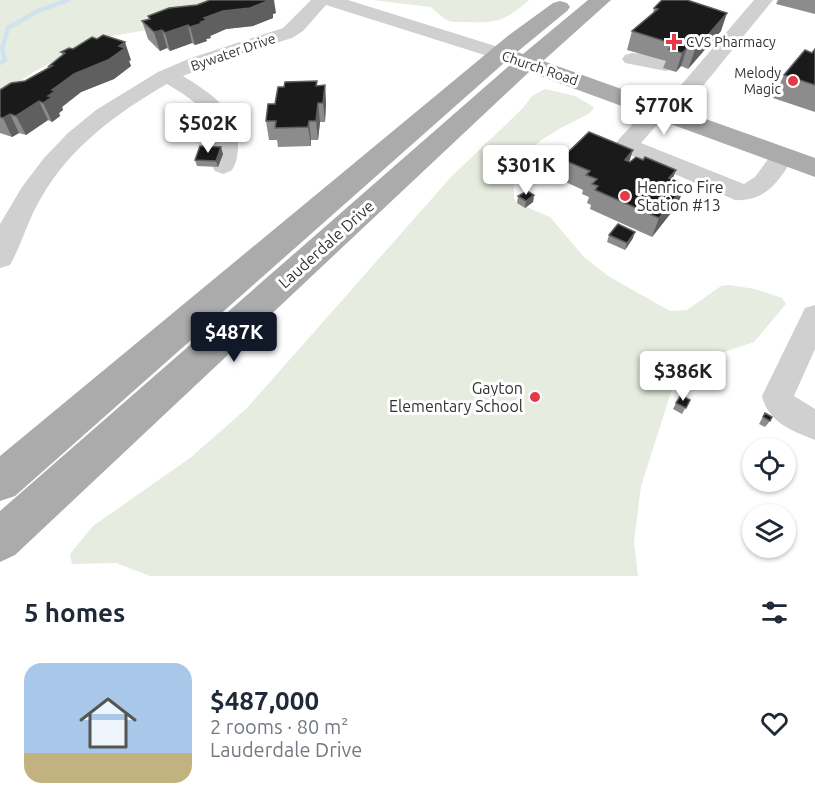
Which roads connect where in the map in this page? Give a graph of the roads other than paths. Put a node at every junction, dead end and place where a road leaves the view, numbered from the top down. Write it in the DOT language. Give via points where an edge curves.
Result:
graph roads {
  1 [pos="321,0"];
  2 [pos="330,0"];
  3 [pos="569,0"];
  4 [pos="601,0"];
  5 [pos="764,0"];
  6 [pos="514,58"];
  7 [pos="632,59"];
  8 [pos="676,70"];
  9 [pos="168,76"];
  10 [pos="663,112"];
  11 [pos="782,156"];
  12 [pos="223,166"];
  13 [pos="815,168"];
  14 [pos="0,258"];
  15 [pos="815,316"];
  16 [pos="815,425"];
  17 [pos="0,482"];
  18 [pos="0,540"];
  1 -- 9 [label="street, Bywater Drive" via="292,31"];
  2 -- 6 [label="street, Church Road"];
  3 -- 6 [label="main road, Lauderdale Drive"];
  4 -- 6 [label="main road, Lauderdale Drive"];
  5 -- 10 [label="street"];
  6 -- 10 [label="main road, Church Road"];
  6 -- 17 [label="main road, Lauderdale Drive"];
  6 -- 18 [label="main road, Lauderdale Drive"];
  7 -- 8 [label="street" via="650,60"];
  9 -- 12 [label="street, Bywater Drive" via="201,96 221,116 228,144"];
  9 -- 14 [label="street, Bywater Drive" via="128,97 74,138 29,193"];
  10 -- 11 [label="main road, Church Road"];
  10 -- 11 [label="street" via="629,146 735,192 766,182"];
  11 -- 13 [label="main road, Church Road"];
  15 -- 16 [label="street" via="777,396 783,408"];
}
